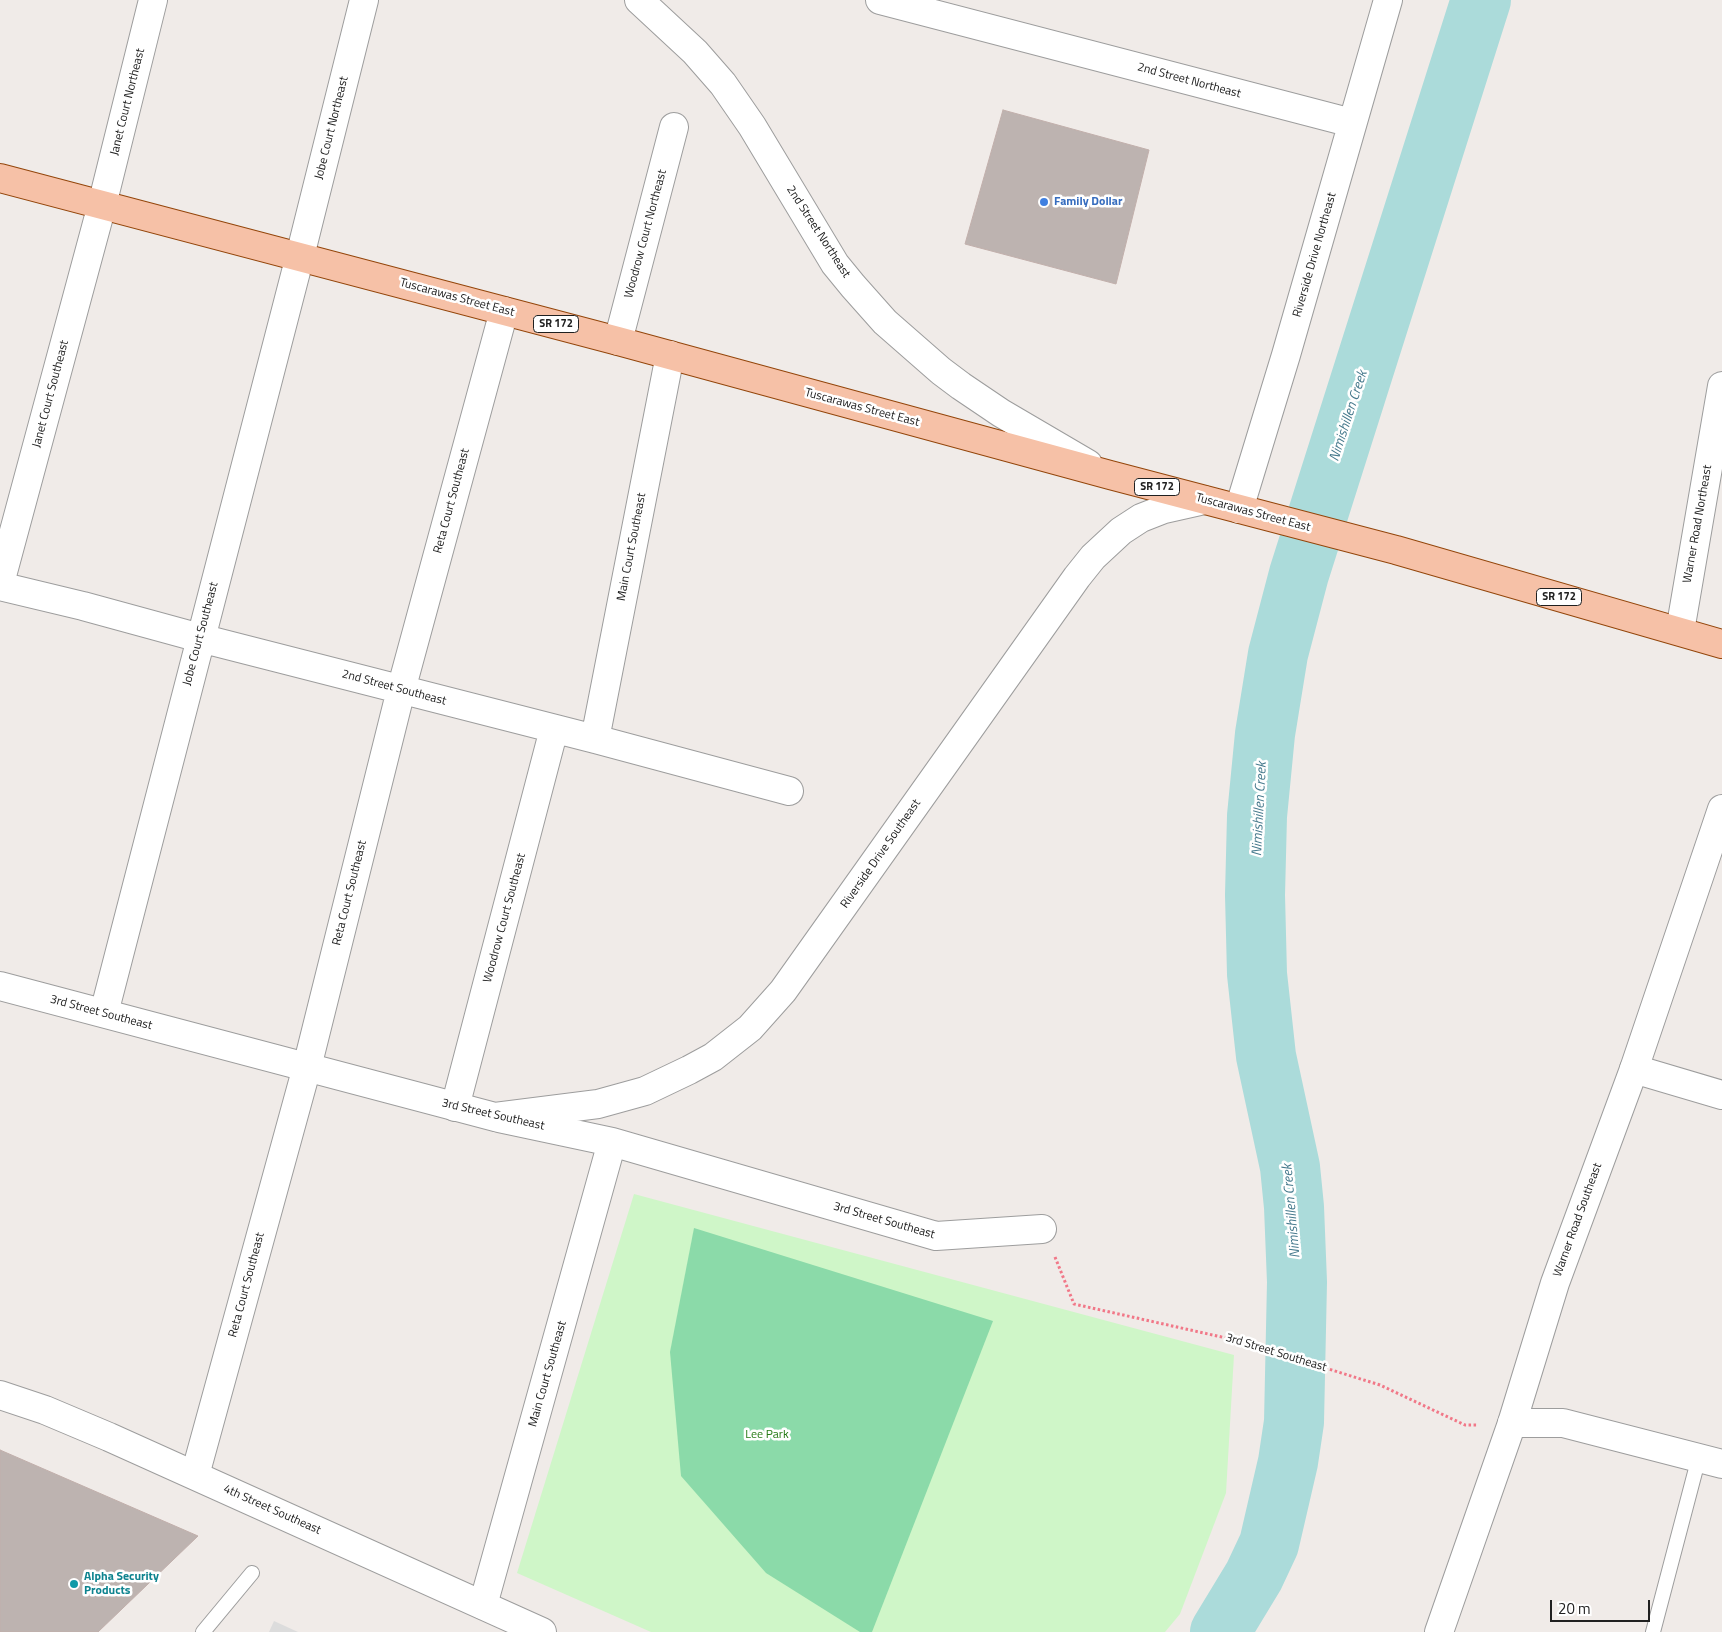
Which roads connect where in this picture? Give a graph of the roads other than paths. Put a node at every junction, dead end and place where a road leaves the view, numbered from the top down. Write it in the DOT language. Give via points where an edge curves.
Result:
graph roads {
  1 [pos="153,0"];
  2 [pos="364,0"];
  3 [pos="639,0"];
  4 [pos="880,0"];
  5 [pos="1388,0"];
  6 [pos="919,5"];
  7 [pos="1352,124"];
  8 [pos="674,127"];
  9 [pos="0,178"];
  10 [pos="102,205"];
  11 [pos="300,256"];
  12 [pos="504,311"];
  13 [pos="618,340"];
  14 [pos="670,356"];
  15 [pos="1722,386"];
  16 [pos="1110,475"];
  17 [pos="1204,500"];
  18 [pos="1239,509"];
  19 [pos="0,585"];
  20 [pos="1680,631"];
  21 [pos="200,638"];
  22 [pos="1722,644"];
  23 [pos="401,690"];
  24 [pos="554,729"];
  25 [pos="595,739"];
  26 [pos="788,791"];
  27 [pos="1722,809"];
  28 [pos="0,986"];
  29 [pos="104,1013"];
  30 [pos="307,1067"];
  31 [pos="1634,1069"];
  32 [pos="1722,1095"];
  33 [pos="455,1107"];
  34 [pos="495,1117"];
  35 [pos="612,1142"];
  36 [pos="1042,1229"];
  37 [pos="0,1394"];
  38 [pos="1512,1423"];
  39 [pos="1710,1460"];
  40 [pos="195,1475"];
  41 [pos="252,1573"];
  42 [pos="483,1605"];
  43 [pos="203,1632"];
  44 [pos="542,1632"];
  45 [pos="1439,1632"];
  46 [pos="1653,1632"];
  1 -- 10 [label="street, Janet Court Northeast"];
  2 -- 11 [label="street, Jobe Court Northeast"];
  3 -- 16 [label="street, 2nd Street Northeast" via="695,52 723,84 835,264 886,322 961,386 1065,452"];
  4 -- 6 [label="street, 2nd Street Northeast"];
  5 -- 7 [label="street, Riverside Drive Northeast"];
  6 -- 7 [label="street, 2nd Street Northeast"];
  7 -- 18 [label="street, Riverside Drive Northeast"];
  8 -- 13 [label="street, Woodrow Court Northeast"];
  9 -- 10 [label="main road, Tuscarawas Street East / SR 172"];
  10 -- 11 [label="main road, Tuscarawas Street East / SR 172"];
  10 -- 19 [label="street, Janet Court Southeast"];
  11 -- 12 [label="main road, Tuscarawas Street East / SR 172"];
  11 -- 21 [label="street, Jobe Court Southeast"];
  12 -- 13 [label="main road, Tuscarawas Street East / SR 172"];
  12 -- 23 [label="street, Reta Court Southeast"];
  13 -- 14 [label="main road, Tuscarawas Street East / SR 172"];
  14 -- 16 [label="main road, Tuscarawas Street East / SR 172"];
  14 -- 25 [label="street, Main Court Southeast"];
  15 -- 20 [label="street, Warner Road Northeast"];
  16 -- 17 [label="main road, Tuscarawas Street East / SR 172"];
  17 -- 18 [label="main road, Tuscarawas Street East / SR 172"];
  17 -- 34 [label="street, Riverside Drive Southeast" via="1141,518 1120,531 1093,557 783,991 750,1028 713,1057 644,1091 598,1104"];
  18 -- 20 [label="main road, Tuscarawas Street East / SR 172"];
  19 -- 21 [label="street, 2nd Street Southeast"];
  20 -- 22 [label="main road, Tuscarawas Street East / SR 172"];
  21 -- 23 [label="street, 2nd Street Southeast"];
  21 -- 29 [label="street, Jobe Court Southeast"];
  23 -- 24 [label="street, 2nd Street Southeast"];
  23 -- 30 [label="street, Reta Court Southeast"];
  24 -- 25 [label="street, 2nd Street Southeast"];
  24 -- 33 [label="street, Woodrow Court Southeast"];
  25 -- 26 [label="street, 2nd Street Southeast"];
  27 -- 31 [label="street, Warner Road Southeast"];
  28 -- 29 [label="street, 3rd Street Southeast"];
  29 -- 30 [label="street, 3rd Street Southeast"];
  30 -- 33 [label="street, 3rd Street Southeast"];
  30 -- 40 [label="street, Reta Court Southeast"];
  31 -- 32 [label="street"];
  31 -- 38 [label="street, Warner Road Southeast" via="1555,1283"];
  33 -- 34 [label="street, 3rd Street Southeast"];
  34 -- 35 [label="street, 3rd Street Southeast"];
  35 -- 36 [label="street, 3rd Street Southeast" via="936,1236"];
  35 -- 42 [label="street, Main Court Southeast"];
  37 -- 40 [label="street, 4th Street Southeast"];
  38 -- 39 [label="street" via="1563,1423"];
  38 -- 45 [label="street, Warner Road Southeast"];
  39 -- 46 [label="lane"];
  40 -- 42 [label="street, 4th Street Southeast"];
  41 -- 43 [label="lane"];
  42 -- 44 [label="street, 4th Street Southeast"];
}
